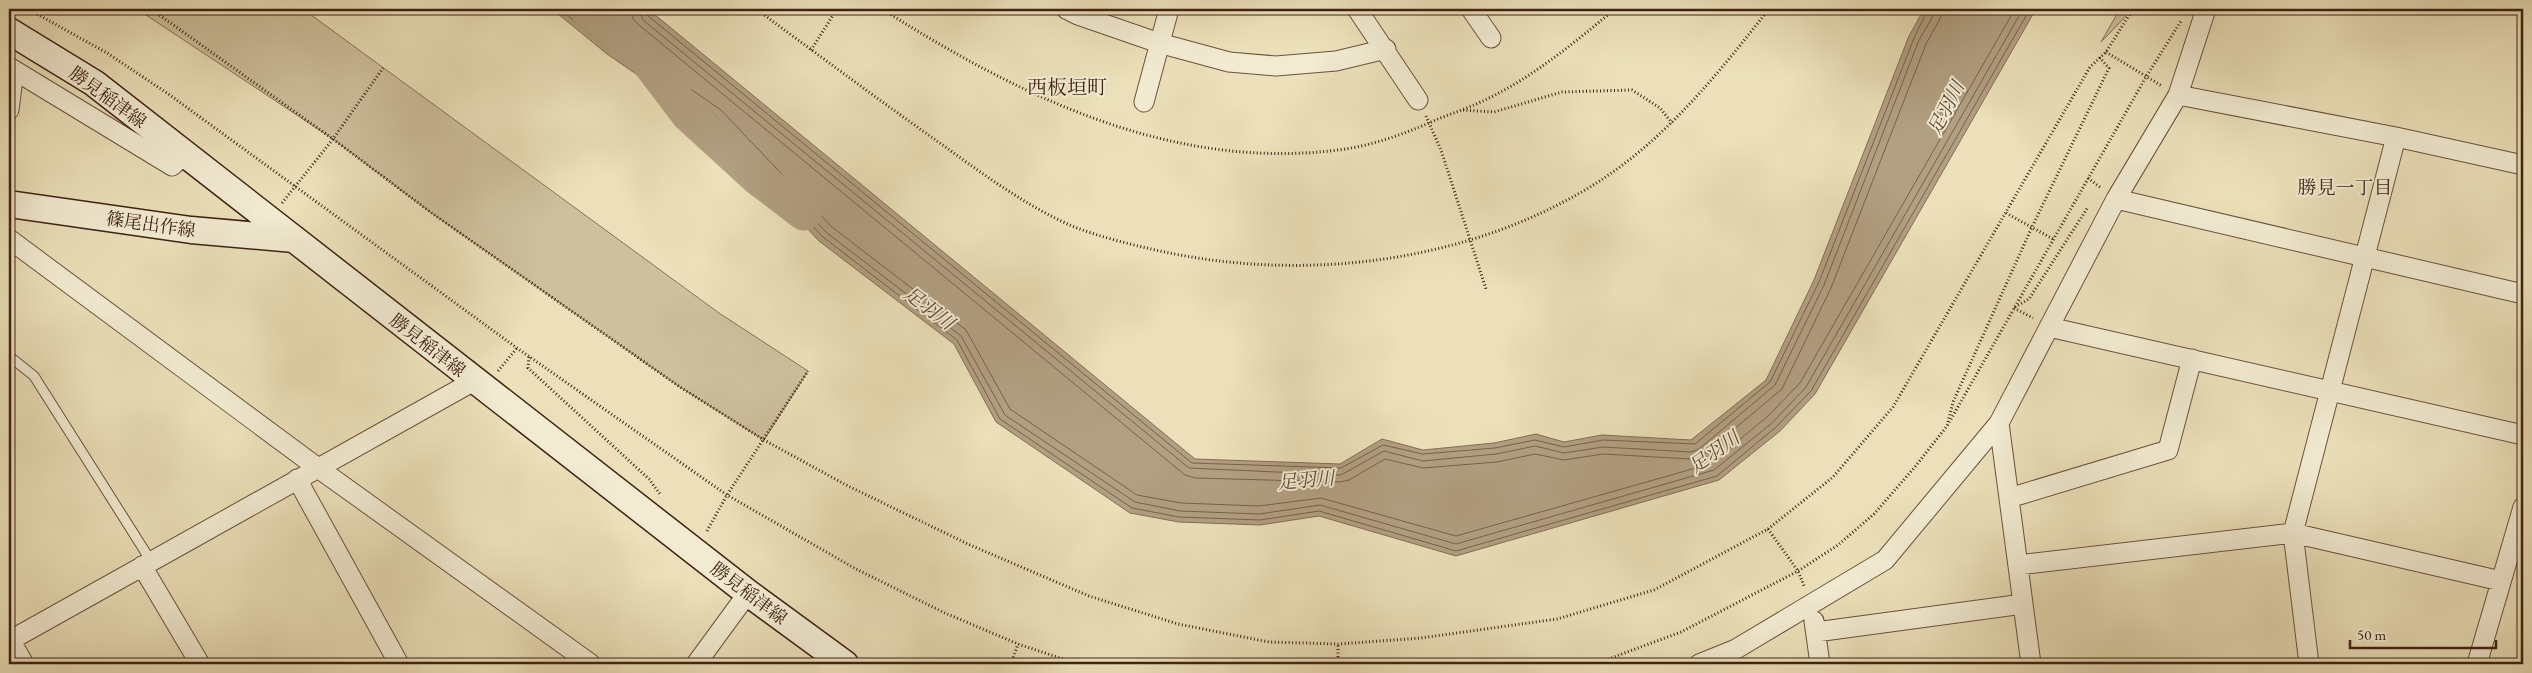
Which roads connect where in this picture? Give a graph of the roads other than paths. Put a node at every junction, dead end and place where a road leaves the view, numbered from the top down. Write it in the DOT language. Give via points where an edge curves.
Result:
graph roads {
  1 [pos="1066,9"];
  2 [pos="1169,9"];
  3 [pos="1357,9"];
  4 [pos="1471,9"];
  5 [pos="2206,9"];
  6 [pos="9,31"];
  7 [pos="1491,38"];
  8 [pos="1159,43"];
  9 [pos="1386,49"];
  10 [pos="11,68"];
  11 [pos="2178,95"];
  12 [pos="1418,100"];
  13 [pos="1144,102"];
  14 [pos="9,110"];
  15 [pos="2396,137"];
  16 [pos="184,154"];
  17 [pos="2523,165"];
  18 [pos="2116,198"];
  19 [pos="9,204"];
  20 [pos="9,238"];
  21 [pos="294,239"];
  22 [pos="2365,257"];
  23 [pos="2523,294"];
  24 [pos="2049,327"];
  25 [pos="9,356"];
  26 [pos="2192,359"];
  27 [pos="484,377"];
  28 [pos="2330,391"];
  29 [pos="1999,423"];
  30 [pos="2523,435"];
  31 [pos="318,468"];
  32 [pos="297,479"];
  33 [pos="2009,498"];
  34 [pos="2523,507"];
  35 [pos="2293,533"];
  36 [pos="147,563"];
  37 [pos="2018,565"];
  38 [pos="2501,581"];
  39 [pos="748,593"];
  40 [pos="2023,604"];
  41 [pos="1812,605"];
  42 [pos="1816,632"];
  43 [pos="9,639"];
  44 [pos="24,664"];
  45 [pos="200,664"];
  46 [pos="399,664"];
  47 [pos="591,664"];
  48 [pos="696,664"];
  49 [pos="845,664"];
  50 [pos="1699,664"];
  51 [pos="1820,664"];
  52 [pos="2031,664"];
  53 [pos="2309,664"];
  54 [pos="2477,664"];
  1 -- 8 [label="street"];
  2 -- 8 [label="street"];
  3 -- 9 [label="street"];
  4 -- 7 [label="street"];
  5 -- 11 [label="street"];
  6 -- 16 [label="main road, 勝見稲津線" via="94,83"];
  8 -- 9 [label="street" via="1229,62 1276,66 1336,61"];
  8 -- 13 [label="street"];
  9 -- 12 [label="street"];
  10 -- 14 [label="street"];
  10 -- 16 [label="street" via="172,166"];
  11 -- 15 [label="street"];
  11 -- 18 [label="street"];
  15 -- 17 [label="street"];
  15 -- 22 [label="street"];
  16 -- 21 [label="main road, 勝見稲津線"];
  18 -- 22 [label="street"];
  18 -- 24 [label="street"];
  19 -- 21 [label="main road, 篠尾出作線" via="191,230"];
  20 -- 31 [label="street"];
  21 -- 27 [label="main road, 勝見稲津線"];
  22 -- 23 [label="street"];
  22 -- 28 [label="street"];
  24 -- 26 [label="street"];
  24 -- 29 [label="street"];
  25 -- 36 [label="lane" via="34,376"];
  26 -- 28 [label="street"];
  26 -- 33 [label="street" via="2168,450"];
  27 -- 31 [label="street"];
  27 -- 39 [label="main road, 勝見稲津線"];
  28 -- 30 [label="street"];
  28 -- 35 [label="street"];
  29 -- 33 [label="street"];
  29 -- 41 [label="street" via="1885,560"];
  31 -- 32 [label="street"];
  31 -- 47 [label="street"];
  32 -- 36 [label="street"];
  32 -- 46 [label="street"];
  33 -- 37 [label="street"];
  34 -- 38 [label="street"];
  35 -- 37 [label="street"];
  35 -- 38 [label="street"];
  35 -- 53 [label="street"];
  36 -- 43 [label="street"];
  36 -- 45 [label="street"];
  37 -- 40 [label="street"];
  38 -- 54 [label="street"];
  39 -- 48 [label="street"];
  39 -- 49 [label="main road, 勝見稲津線"];
  40 -- 42 [label="street"];
  40 -- 52 [label="street"];
  41 -- 42 [label="street"];
  41 -- 50 [label="street" via="1736,649"];
  42 -- 51 [label="street"];
  43 -- 44 [label="street"];
}
